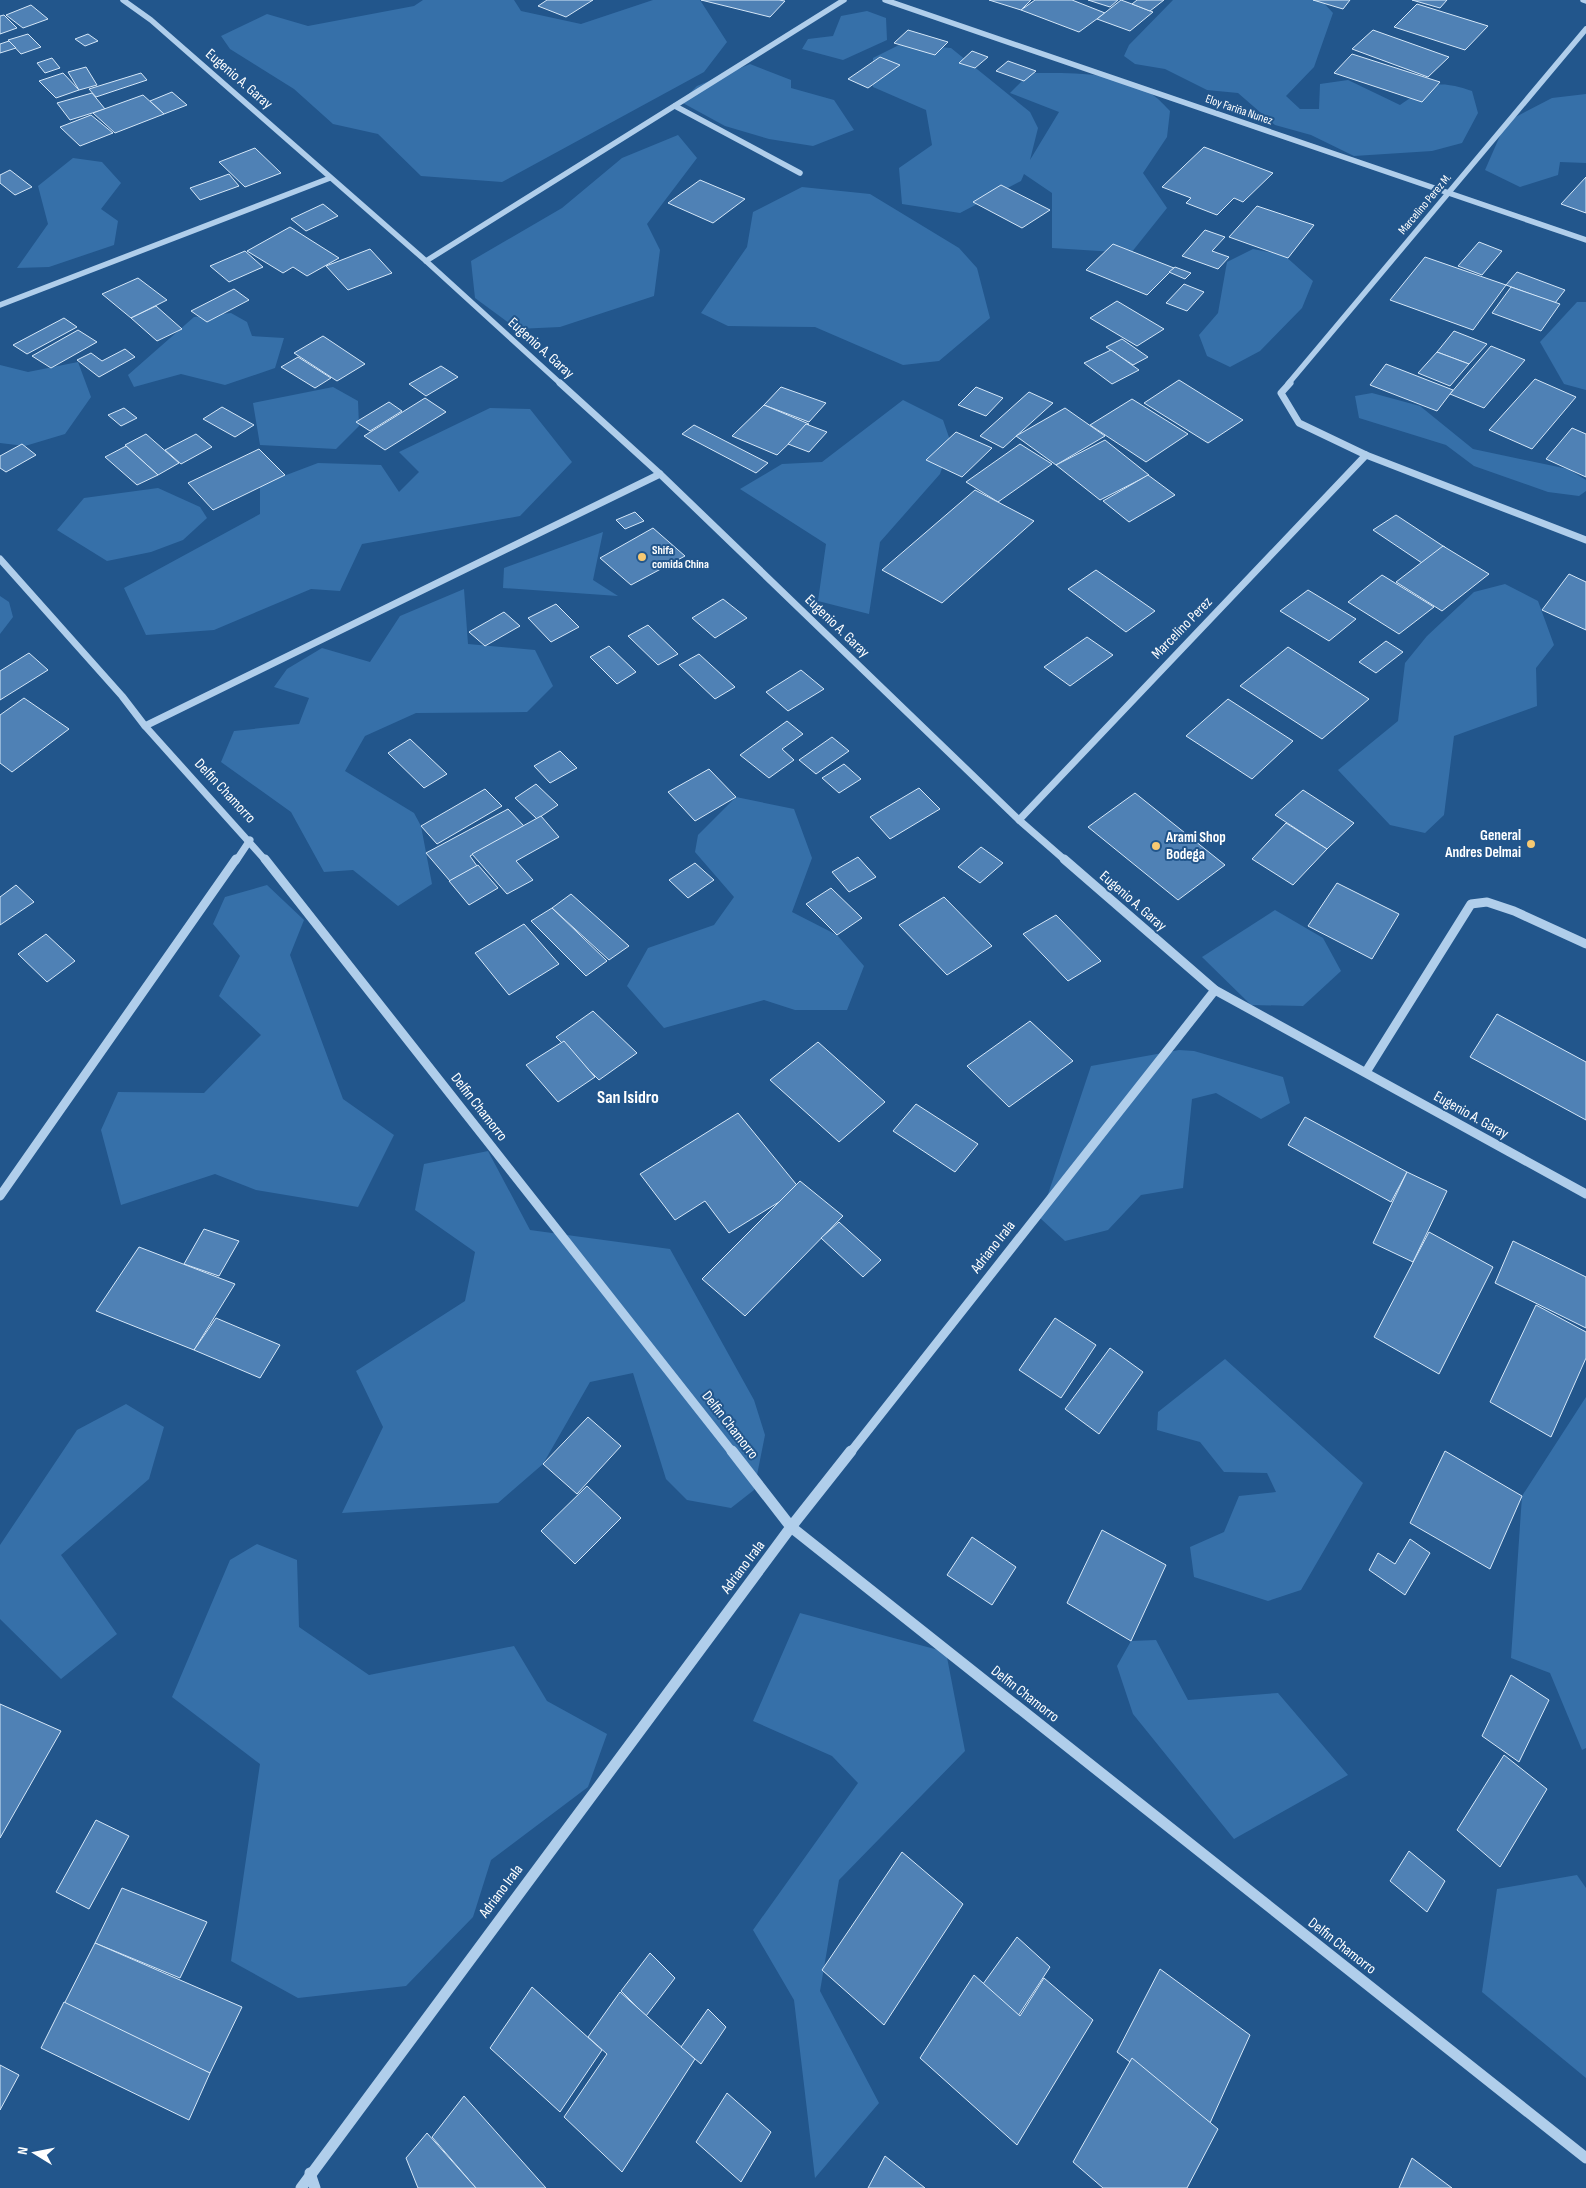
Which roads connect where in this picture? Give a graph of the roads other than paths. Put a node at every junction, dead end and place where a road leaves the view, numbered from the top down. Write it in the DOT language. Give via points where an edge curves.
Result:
graph roads {
  1 [pos="123,0"];
  2 [pos="844,0"];
  3 [pos="885,0"];
  4 [pos="1586,29"];
  5 [pos="675,106"];
  6 [pos="800,173"];
  7 [pos="330,178"];
  8 [pos="1450,192"];
  9 [pos="1586,240"];
  10 [pos="426,262"];
  11 [pos="0,305"];
  12 [pos="1366,455"];
  13 [pos="660,474"];
  14 [pos="1586,540"];
  15 [pos="0,559"];
  16 [pos="145,726"];
  17 [pos="1018,820"];
  18 [pos="250,840"];
  19 [pos="1586,944"];
  20 [pos="1215,990"];
  21 [pos="1366,1072"];
  22 [pos="1586,1194"];
  23 [pos="0,1196"];
  24 [pos="791,1527"];
  25 [pos="1586,2158"];
  26 [pos="310,2173"];
  27 [pos="301,2188"];
  28 [pos="315,2188"];
  1 -- 7 [label="street, Eugenio A. Garay" via="151,20"];
  2 -- 5 [label="street"];
  3 -- 8 [label="street, Eloy Fariña Nunez"];
  4 -- 8 [label="street, Marcelino Perez M."];
  5 -- 6 [label="street"];
  5 -- 10 [label="street"];
  7 -- 10 [label="street, Eugenio A. Garay"];
  7 -- 11 [label="street"];
  8 -- 9 [label="street, Eloy Fariña Nunez"];
  8 -- 12 [label="street, Marcelino Perez M." via="1282,393 1299,424"];
  10 -- 13 [label="street, Eugenio A. Garay"];
  12 -- 14 [label="street"];
  12 -- 17 [label="street, Marcelino Perez"];
  13 -- 16 [label="street"];
  13 -- 17 [label="street, Eugenio A. Garay"];
  15 -- 16 [label="street, Delfin Chamorro"];
  16 -- 18 [label="street, Delfin Chamorro"];
  17 -- 20 [label="street, Eugenio A. Garay"];
  18 -- 23 [label="street"];
  18 -- 24 [label="street, Delfin Chamorro"];
  19 -- 21 [label="street" via="1514,911 1487,902 1471,904"];
  20 -- 21 [label="street, Eugenio A. Garay"];
  20 -- 24 [label="street, Adriano Irala"];
  21 -- 22 [label="street, Eugenio A. Garay"];
  24 -- 25 [label="street, Delfin Chamorro"];
  24 -- 26 [label="street, Adriano Irala"];
  26 -- 27 [label="street, Adriano Irala"];
  26 -- 28 [label="street"];
}
